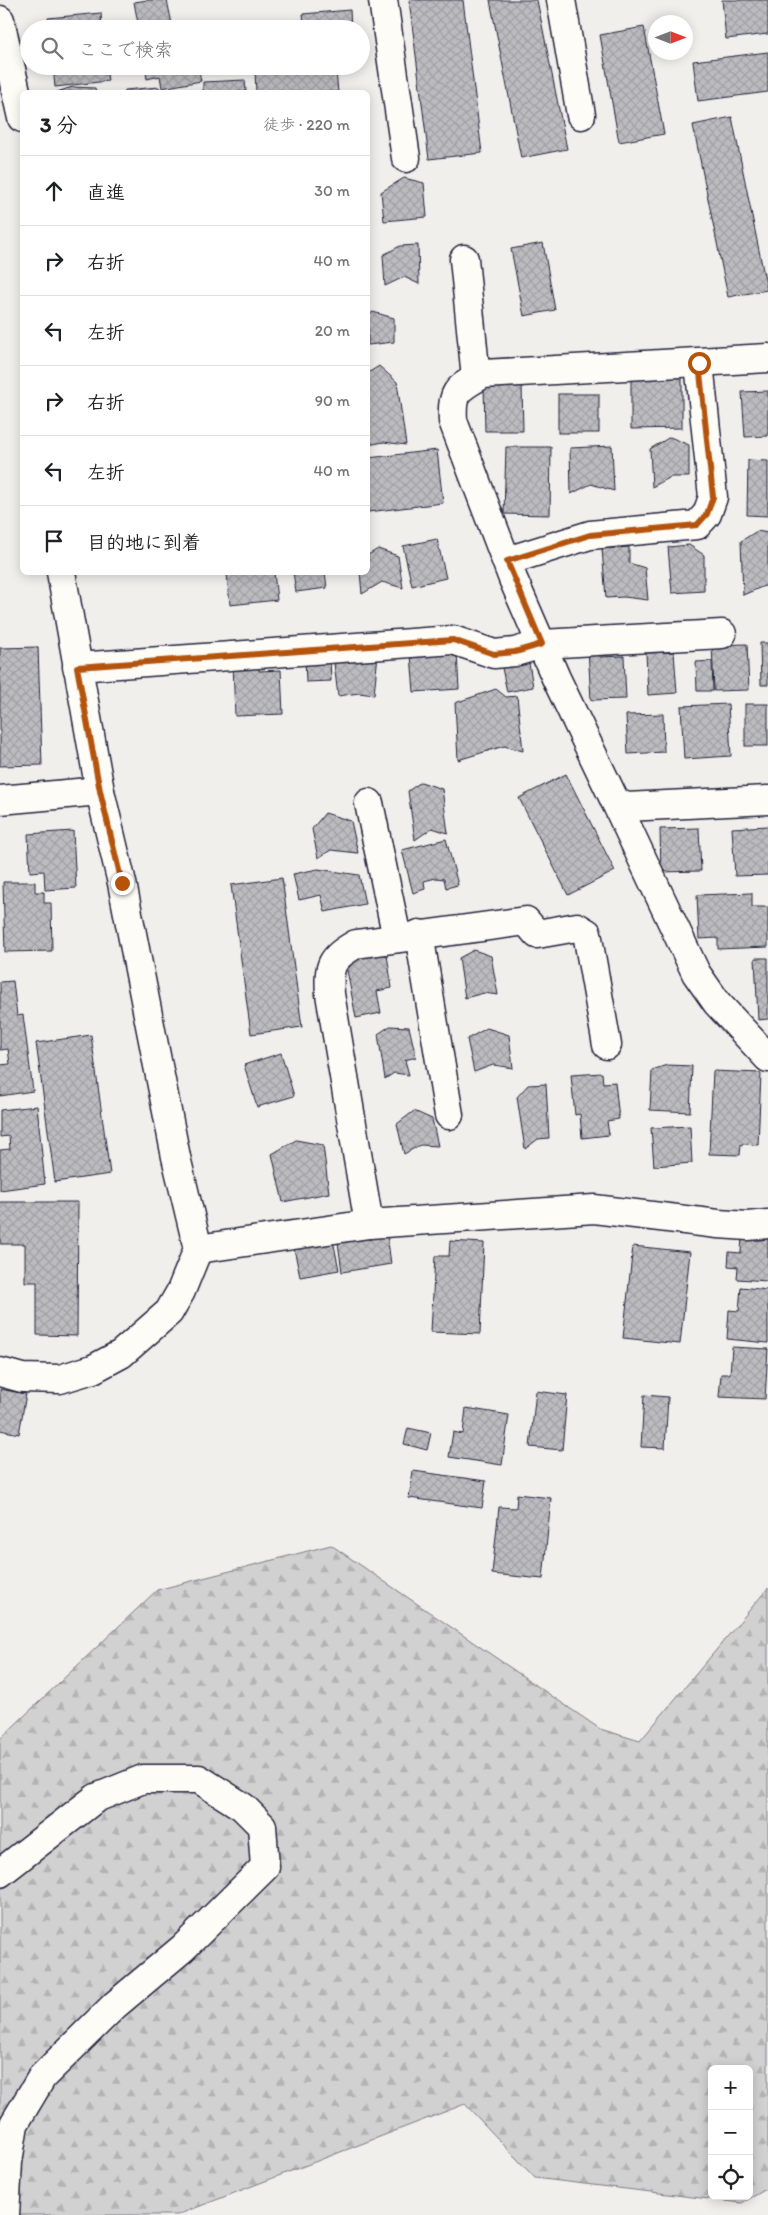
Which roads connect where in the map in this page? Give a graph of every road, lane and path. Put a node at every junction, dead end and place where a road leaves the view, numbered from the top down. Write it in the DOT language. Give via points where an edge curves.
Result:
graph roads {
  1 [pos="383,0"];
  2 [pos="562,0"];
  3 [pos="0,20"];
  4 [pos="20,109"];
  5 [pos="581,115"];
  6 [pos="406,158"];
  7 [pos="464,259"];
  8 [pos="768,358"];
  9 [pos="699,363"];
  10 [pos="476,378"];
  11 [pos="507,561"];
  12 [pos="62,575"];
  13 [pos="722,634"];
  14 [pos="542,644"];
  15 [pos="77,667"];
  16 [pos="100,791"];
  17 [pos="0,800"];
  18 [pos="768,800"];
  19 [pos="615,802"];
  20 [pos="369,803"];
  21 [pos="408,936"];
  22 [pos="608,1045"];
  23 [pos="768,1058"];
  24 [pos="449,1116"];
  25 [pos="369,1224"];
  26 [pos="768,1224"];
  27 [pos="198,1249"];
  28 [pos="0,1372"];
  29 [pos="0,1873"];
  30 [pos="5,2215"];
  1 -- 6 [label="street"];
  2 -- 5 [label="street"];
  3 -- 4 [label="street"];
  7 -- 10 [label="street"];
  8 -- 9 [label="street"];
  9 -- 10 [label="street" via="483,374"];
  9 -- 11 [label="street" via="713,497 707,514 697,525 590,535"];
  10 -- 11 [label="street" via="463,386 452,401 453,421"];
  11 -- 14 [label="street"];
  12 -- 15 [label="street"];
  13 -- 14 [label="street"];
  14 -- 15 [label="street" via="494,654 453,640"];
  14 -- 19 [label="street"];
  15 -- 16 [label="street"];
  16 -- 17 [label="street"];
  16 -- 27 [label="street"];
  18 -- 19 [label="street" via="626,807"];
  19 -- 23 [label="street" via="696,972 717,1003"];
  20 -- 21 [label="street"];
  21 -- 22 [label="street" via="526,921 537,934 577,927 588,933"];
  21 -- 24 [label="street"];
  21 -- 25 [label="street" via="356,944 340,953 328,972"];
  25 -- 26 [label="street" via="594,1209 718,1224"];
  25 -- 27 [label="street"];
  27 -- 28 [label="street" via="169,1312 121,1354 93,1369 60,1379 22,1378"];
  29 -- 30 [label="street" via="96,1798 143,1779 199,1779 243,1807 262,1826 266,1867 183,1948 114,2005 42,2077 14,2124"];
}
